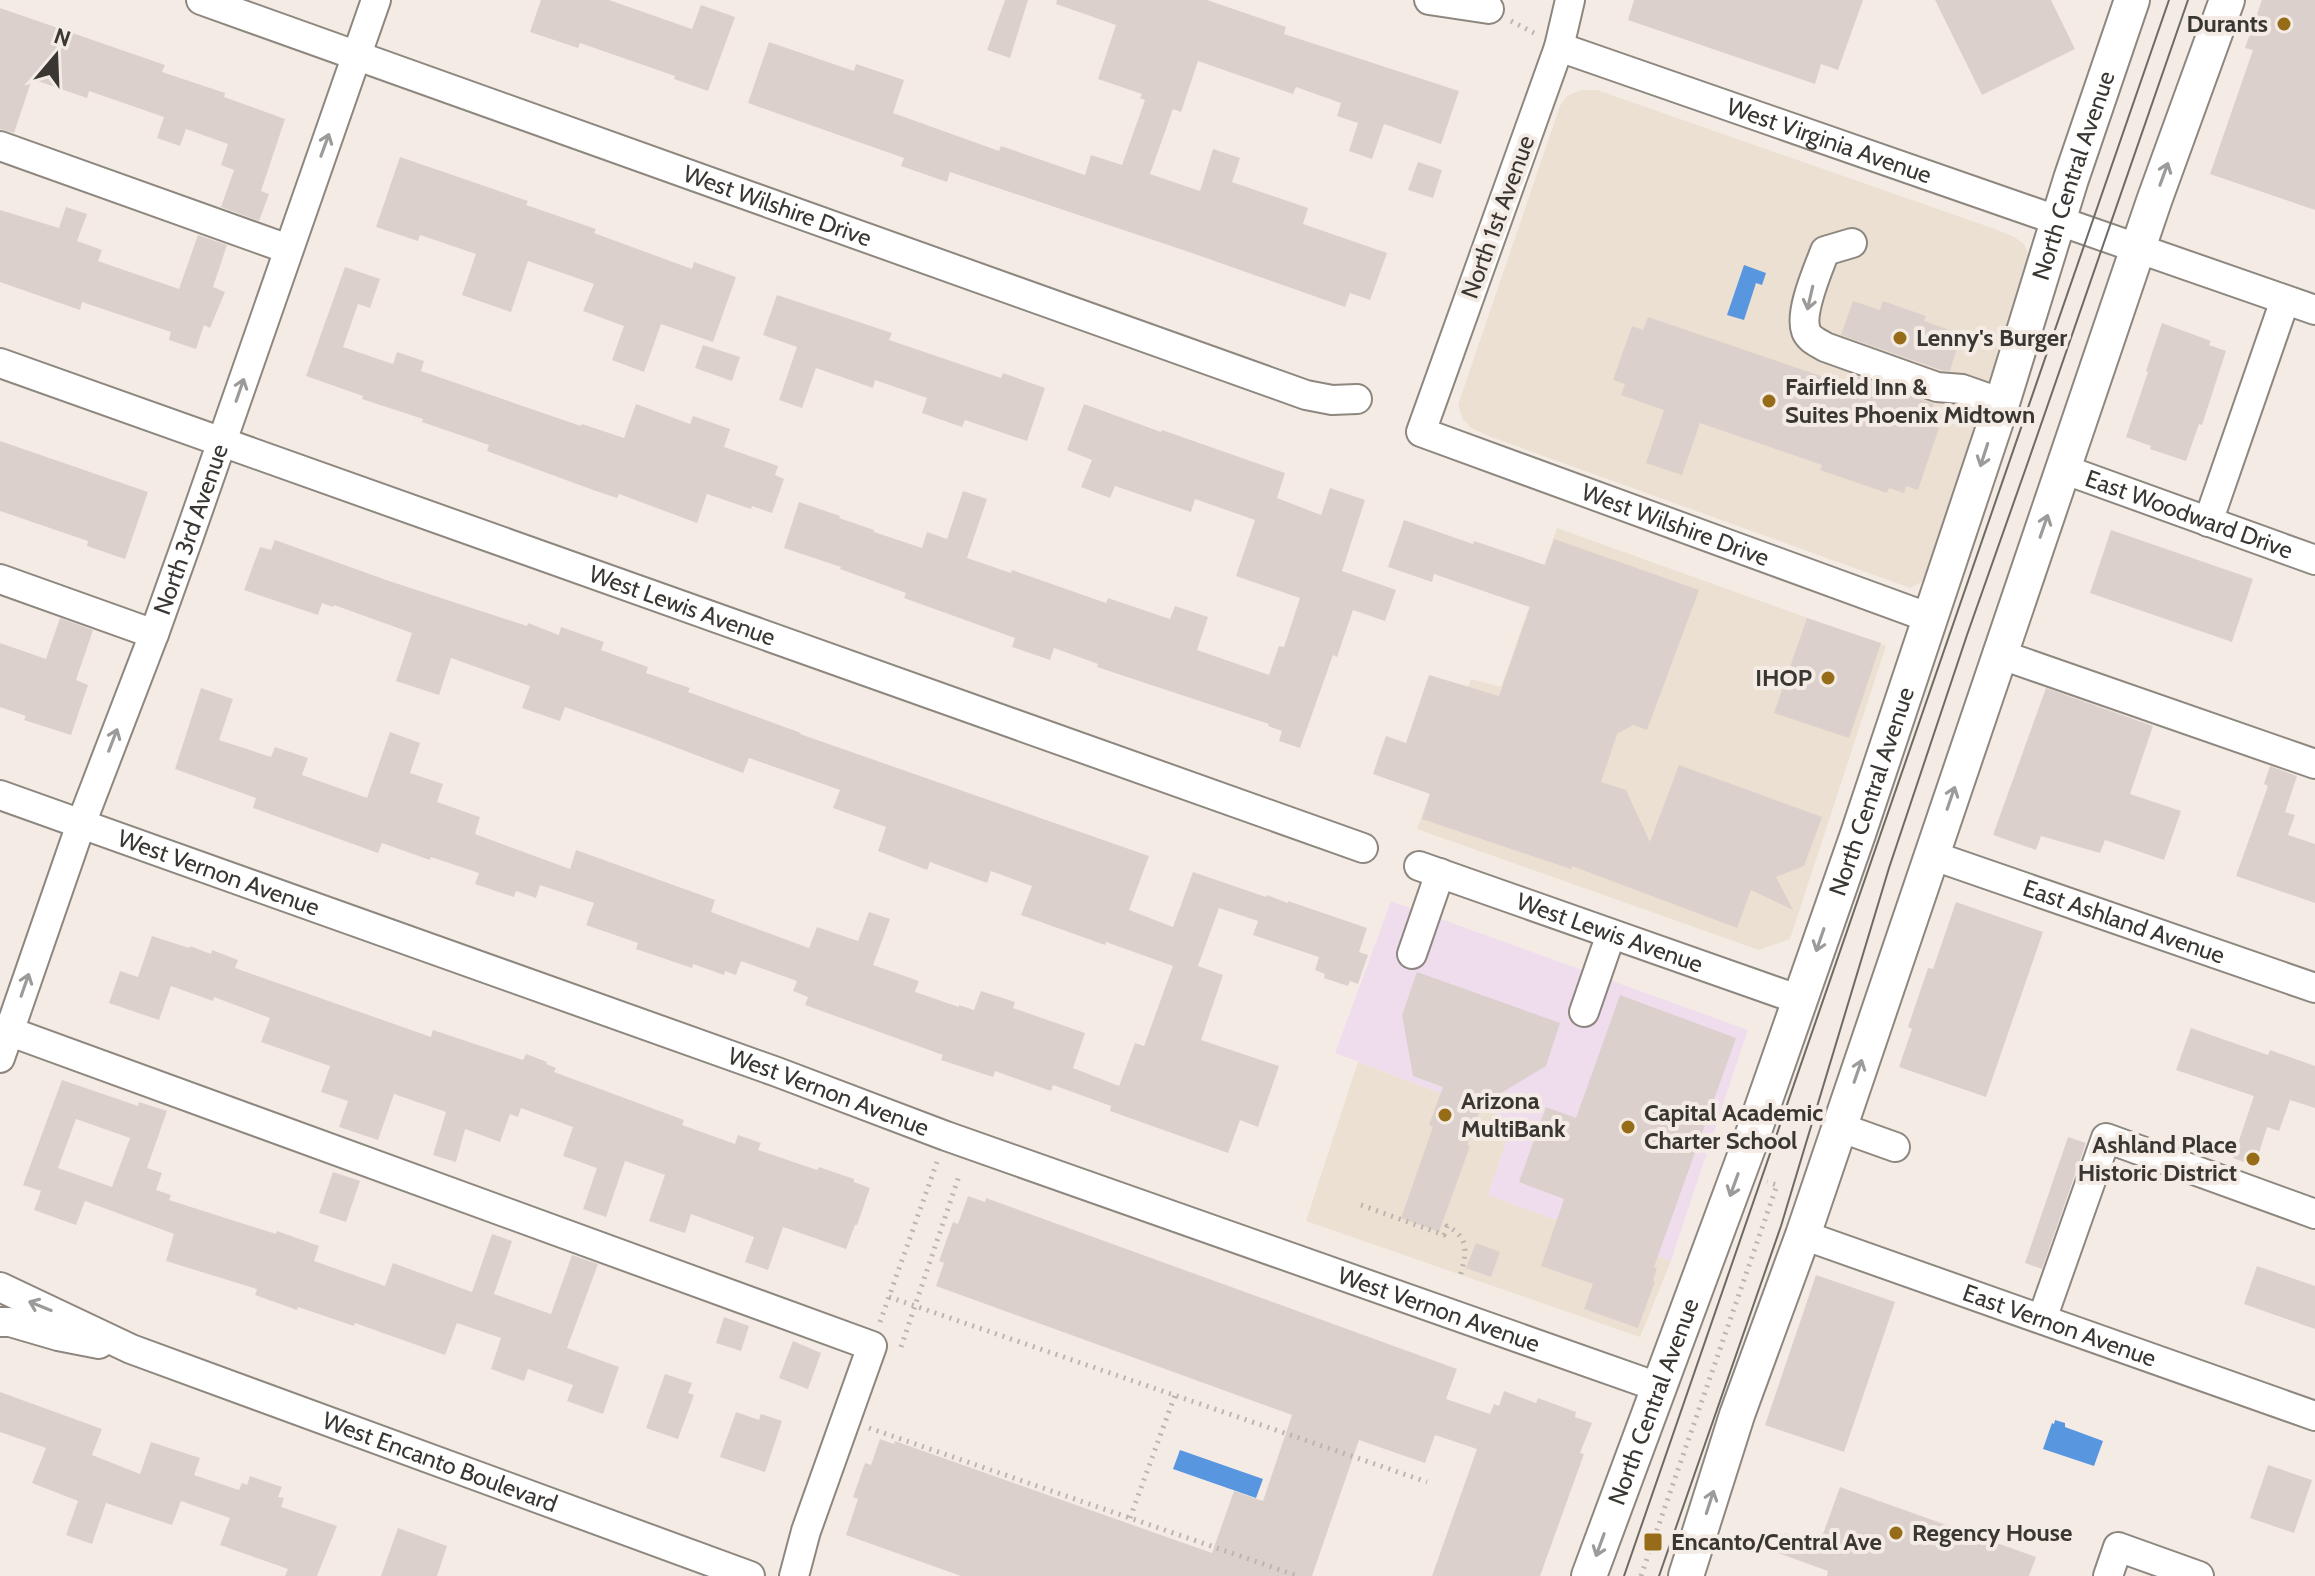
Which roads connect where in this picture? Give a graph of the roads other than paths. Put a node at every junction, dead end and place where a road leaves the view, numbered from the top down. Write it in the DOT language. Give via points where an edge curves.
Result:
graph roads {
  1 [pos="201,0"];
  2 [pos="376,0"];
  3 [pos="1429,0"];
  4 [pos="1570,0"];
  5 [pos="2132,0"];
  6 [pos="2227,0"];
  7 [pos="1489,9"];
  8 [pos="1559,47"];
  9 [pos="357,56"];
  10 [pos="0,146"];
  11 [pos="2059,221"];
  12 [pos="1852,243"];
  13 [pos="2139,248"];
  14 [pos="288,249"];
  15 [pos="2285,300"];
  16 [pos="2315,310"];
  17 [pos="0,363"];
  18 [pos="1357,399"];
  19 [pos="2002,403"];
  20 [pos="1421,432"];
  21 [pos="222,443"];
  22 [pos="2063,469"];
  23 [pos="2208,522"];
  24 [pos="2315,560"];
  25 [pos="0,579"];
  26 [pos="1930,618"];
  27 [pos="154,634"];
  28 [pos="1999,654"];
  29 [pos="2315,764"];
  30 [pos="0,795"];
  31 [pos="81,824"];
  32 [pos="1363,848"];
  33 [pos="1931,855"];
  34 [pos="1611,934"];
  35 [pos="1412,954"];
  36 [pos="2315,988"];
  37 [pos="1800,1000"];
  38 [pos="1584,1012"];
  39 [pos="5,1029"];
  40 [pos="0,1058"];
  41 [pos="1839,1127"];
  42 [pos="1895,1147"];
  43 [pos="2315,1214"];
  44 [pos="1803,1235"];
  45 [pos="0,1287"];
  46 [pos="2042,1319"];
  47 [pos="0,1322"];
  48 [pos="131,1349"];
  49 [pos="1658,1387"];
  50 [pos="2315,1416"];
  51 [pos="750,1576"];
  52 [pos="794,1576"];
  53 [pos="1589,1576"];
  54 [pos="1686,1576"];
  55 [pos="2108,1576"];
  56 [pos="2199,1576"];
  1 -- 9 [label="street, West Wilshire Drive"];
  2 -- 9 [label="street, North 3rd Avenue"];
  3 -- 7 [label="street"];
  4 -- 8 [label="street, North 1st Avenue"];
  5 -- 11 [label="main road, North Central Avenue"];
  13 -- 6 [label="main road, one-way"];
  8 -- 11 [label="street, West Virginia Avenue"];
  8 -- 20 [label="street, North 1st Avenue"];
  14 -- 9 [label="street, North 3rd Avenue, one-way"];
  9 -- 18 [label="street, West Wilshire Drive" via="1306,395"];
  10 -- 14 [label="street"];
  11 -- 13 [label="street, West Virginia Avenue"];
  11 -- 19 [label="main road, North Central Avenue"];
  12 -- 19 [label="street, one-way" via="1825,251 1807,306 1805,328 1810,338 1937,387 1962,389"];
  13 -- 15 [label="street, West Virginia Avenue"];
  13 -- 22 [label="main road"];
  21 -- 14 [label="street, North 3rd Avenue, one-way"];
  15 -- 16 [label="street, West Virginia Avenue"];
  15 -- 23 [label="street"];
  17 -- 21 [label="street, West Lewis Avenue"];
  19 -- 26 [label="main road, North Central Avenue, one-way"];
  20 -- 26 [label="street, West Wilshire Drive"];
  21 -- 27 [label="street, North 3rd Avenue"];
  21 -- 32 [label="street, West Lewis Avenue"];
  22 -- 23 [label="street, East Woodward Drive"];
  28 -- 22 [label="main road, one-way"];
  23 -- 24 [label="street, East Woodward Drive"];
  25 -- 27 [label="street"];
  26 -- 37 [label="main road, North Central Avenue, one-way"];
  31 -- 27 [label="street, North 3rd Avenue, one-way"];
  28 -- 29 [label="street"];
  33 -- 28 [label="main road, one-way"];
  30 -- 31 [label="street, West Vernon Avenue"];
  39 -- 31 [label="street, North 3rd Avenue, one-way"];
  31 -- 49 [label="street, West Vernon Avenue"];
  33 -- 36 [label="street, East Ashland Avenue"];
  41 -- 33 [label="main road, one-way"];
  34 -- 35 [label="street, West Lewis Avenue" via="1430,869"];
  34 -- 37 [label="street, West Lewis Avenue"];
  34 -- 38 [label="street"];
  37 -- 49 [label="main road, North Central Avenue, one-way"];
  39 -- 40 [label="street, North 3rd Avenue"];
  39 -- 52 [label="street" via="872,1346"];
  41 -- 42 [label="street"];
  41 -- 44 [label="main road"];
  43 -- 46 [label="street" via="2106,1138"];
  44 -- 46 [label="street, East Vernon Avenue"];
  54 -- 44 [label="main road, one-way" via="1737,1415"];
  48 -- 45 [label="street, West Encanto Boulevard, one-way"];
  46 -- 50 [label="street, East Vernon Avenue"];
  47 -- 48 [label="street, West Encanto Boulevard"];
  48 -- 51 [label="street, West Encanto Boulevard"];
  49 -- 53 [label="main road, North Central Avenue, one-way"];
  55 -- 56 [label="street" via="2118,1547"];
}
